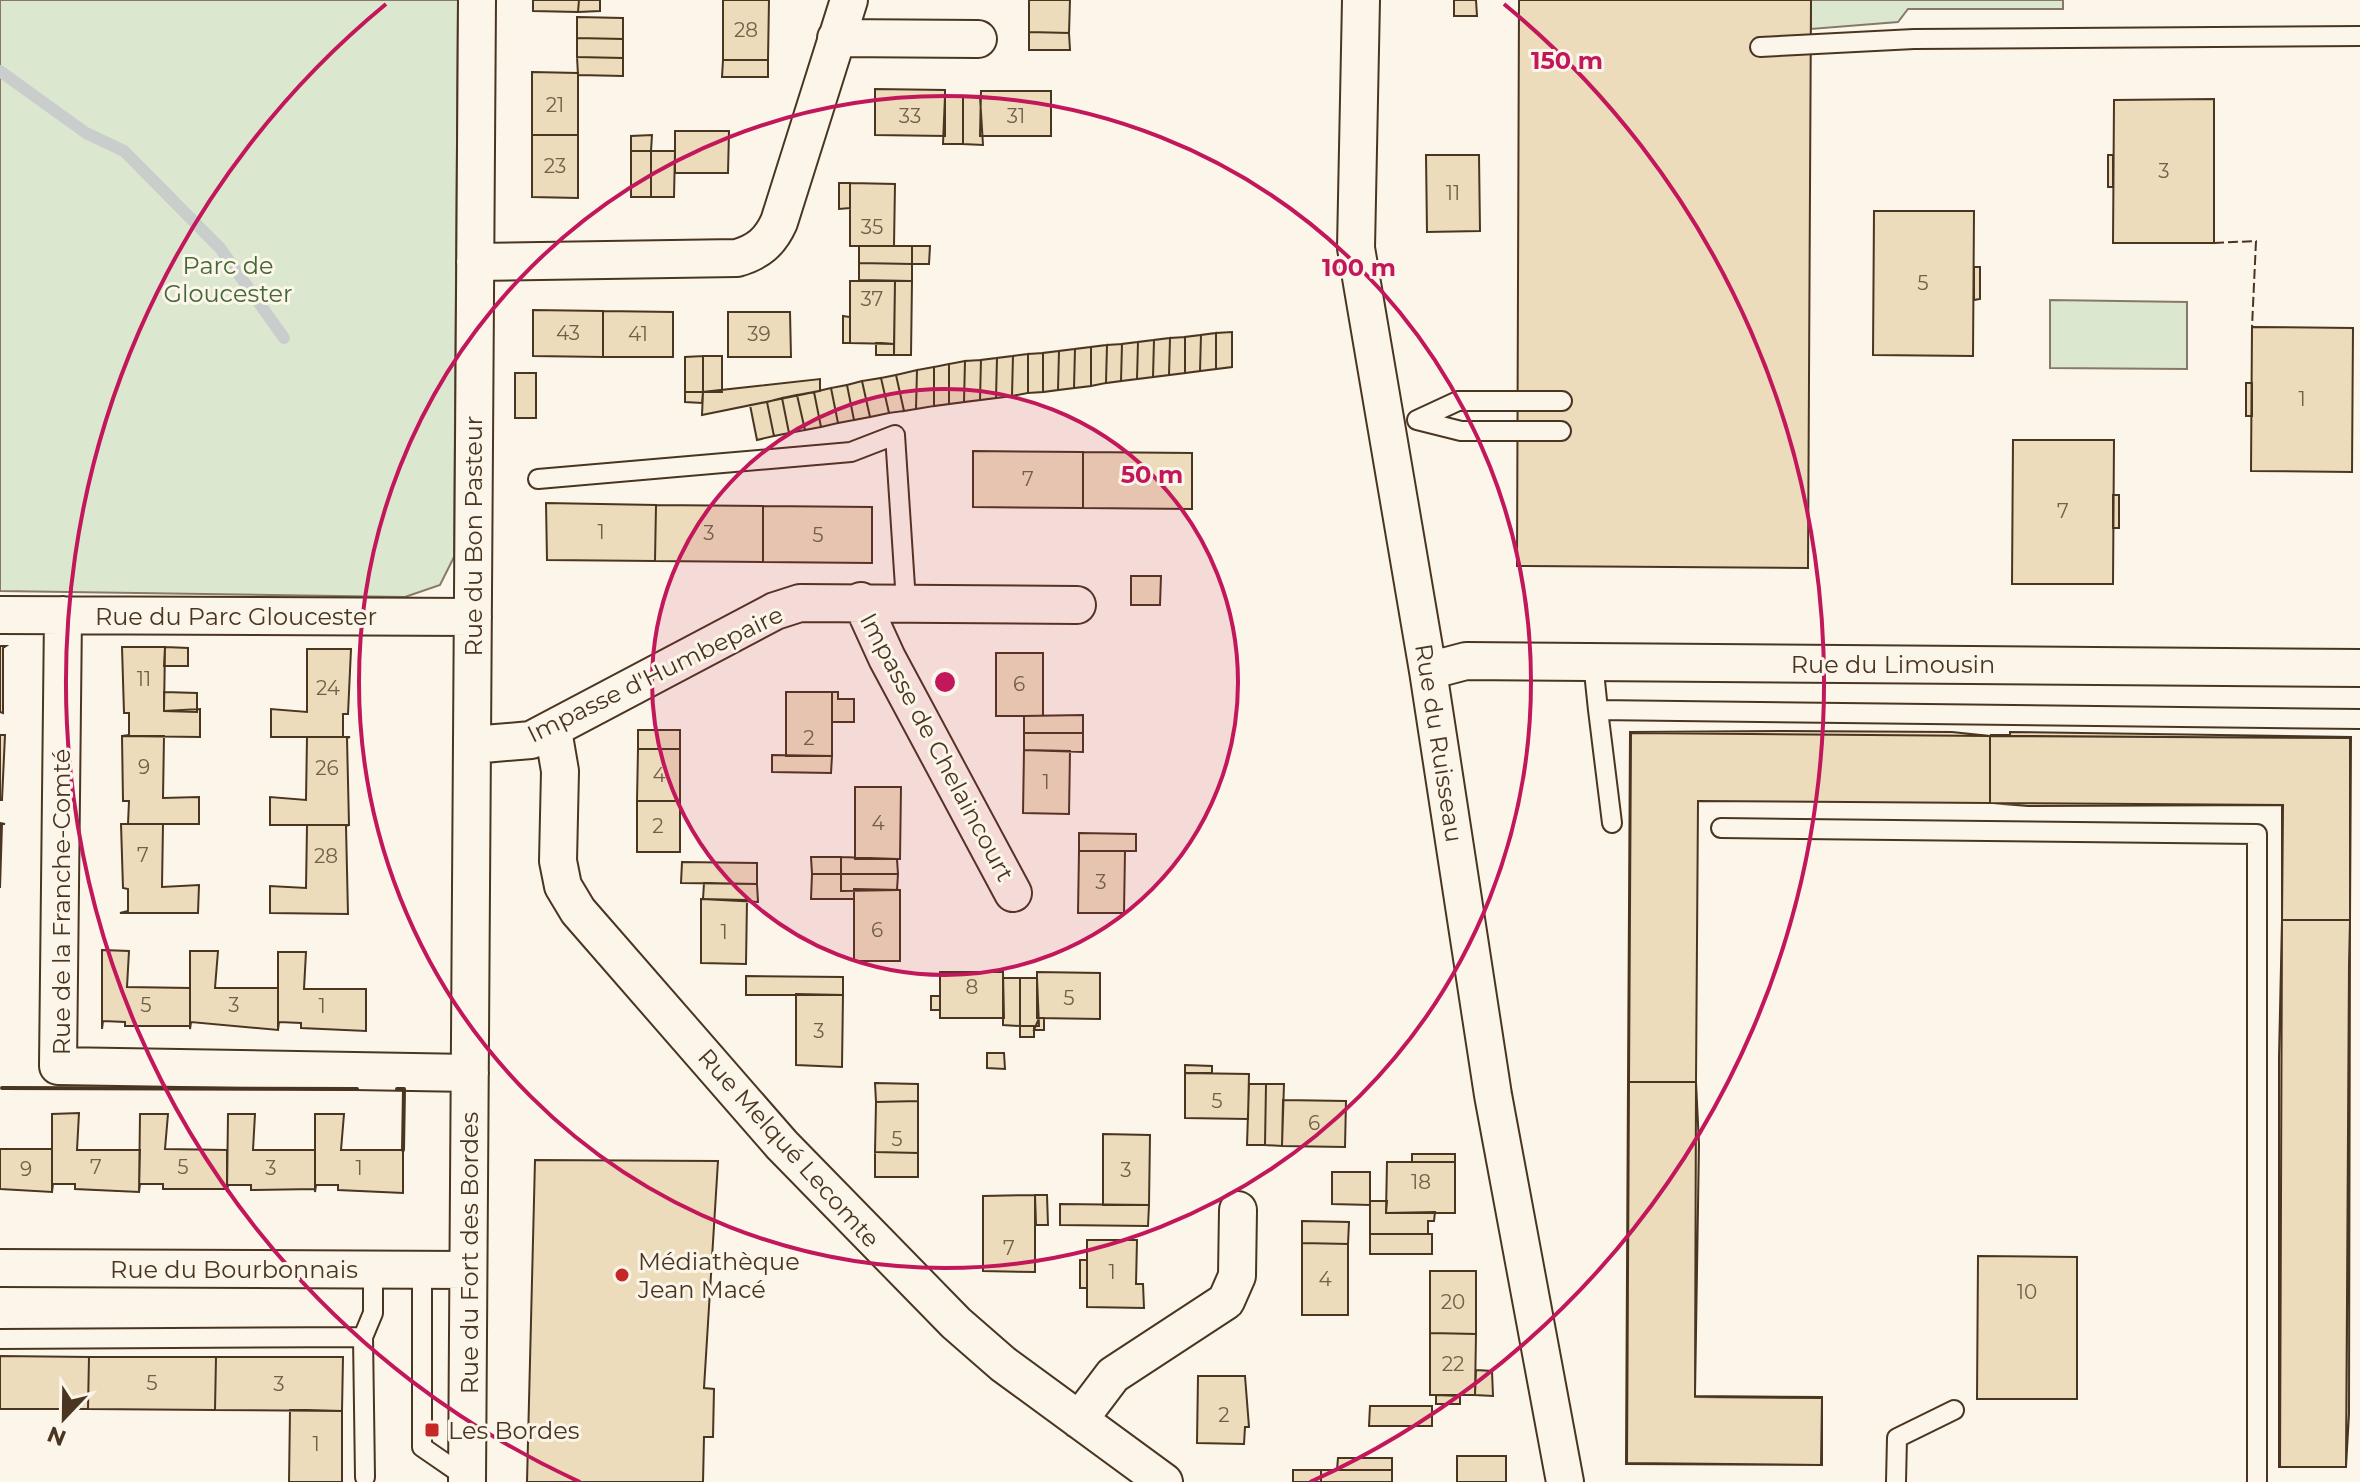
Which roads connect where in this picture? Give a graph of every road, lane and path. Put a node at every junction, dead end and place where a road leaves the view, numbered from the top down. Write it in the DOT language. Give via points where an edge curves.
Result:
graph roads {
  1 [pos="477,0"];
  2 [pos="849,0"];
  3 [pos="1361,0"];
  4 [pos="2360,36"];
  5 [pos="836,38"];
  6 [pos="978,39"];
  7 [pos="1760,47"];
  8 [pos="475,262"];
  9 [pos="1562,401"];
  10 [pos="1402,424"];
  11 [pos="1561,431"];
  12 [pos="538,479"];
  13 [pos="861,601"];
  14 [pos="906,602"];
  15 [pos="1077,605"];
  16 [pos="0,615"];
  17 [pos="63,615"];
  18 [pos="473,617"];
  19 [pos="1593,662"];
  20 [pos="2360,668"];
  21 [pos="1428,671"];
  22 [pos="1598,710"];
  23 [pos="2360,719"];
  24 [pos="553,730"];
  25 [pos="472,745"];
  26 [pos="1612,823"];
  27 [pos="1721,828"];
  28 [pos="1013,893"];
  29 [pos="470,1073"];
  30 [pos="1238,1210"];
  31 [pos="0,1268"];
  32 [pos="373,1270"];
  33 [pos="422,1270"];
  34 [pos="468,1270"];
  35 [pos="363,1337"];
  36 [pos="0,1339"];
  37 [pos="1954,1410"];
  38 [pos="1079,1420"];
  39 [pos="365,1477"];
  40 [pos="467,1480"];
  41 [pos="1164,1482"];
  42 [pos="1565,1482"];
  43 [pos="1896,1482"];
  44 [pos="2257,1482"];
  1 -- 8 [label="street, Rue du Bon Pasteur"];
  2 -- 5 [label="street"];
  3 -- 10 [label="street, Rue du Ruisseau" via="1356,248"];
  4 -- 7 [label="lane" via="1929,39"];
  5 -- 6 [label="street"];
  5 -- 8 [label="street" via="779,222 772,237 751,254"];
  8 -- 18 [label="street, Rue du Bon Pasteur"];
  9 -- 10 [label="lane" via="1458,401"];
  10 -- 11 [label="lane" via="1461,431"];
  10 -- 21 [label="street, Rue du Ruisseau"];
  12 -- 14 [label="lane" via="851,452 895,435"];
  13 -- 14 [label="street, Impasse d'Humbepaire"];
  13 -- 24 [label="street, Impasse d'Humbepaire" via="800,603 775,611"];
  13 -- 28 [label="street, Impasse de Chelaincourt"];
  14 -- 15 [label="street, Impasse d'Humbepaire"];
  16 -- 17 [label="street, Rue du Parc Gloucester"];
  17 -- 18 [label="street, Rue du Parc Gloucester"];
  17 -- 29 [label="street, Rue de la Franche-Comté" via="58,1066"];
  18 -- 25 [label="street, Rue du Bon Pasteur"];
  19 -- 20 [label="street, Rue du Limousin"];
  19 -- 21 [label="street, Rue du Limousin" via="1466,661"];
  19 -- 22 [label="lane"];
  21 -- 42 [label="street, Rue du Ruisseau" via="1493,1095"];
  22 -- 23 [label="lane"];
  22 -- 26 [label="lane"];
  24 -- 25 [label="street, Impasse d'Humbepaire" via="531,740"];
  24 -- 38 [label="street, Rue Melqué Lecomte" via="560,771 558,861 563,886 578,911 865,1233 1003,1364"];
  25 -- 29 [label="street, Rue du Bon Pasteur"];
  27 -- 44 [label="lane" via="2257,834"];
  29 -- 34 [label="street, Rue du Fort des Bordes"];
  30 -- 38 [label="street" via="1237,1276 1226,1301 1113,1375"];
  31 -- 32 [label="street, Rue du Bourbonnais"];
  32 -- 33 [label="street, Rue du Bourbonnais"];
  32 -- 35 [label="lane" via="373,1313"];
  33 -- 34 [label="street, Rue du Bourbonnais"];
  33 -- 40 [label="lane" via="422,1447"];
  34 -- 40 [label="street, Rue du Fort des Bordes"];
  35 -- 36 [label="lane"];
  35 -- 39 [label="lane"];
  37 -- 43 [label="lane" via="1897,1438"];
  38 -- 41 [label="street, Rue Melqué Lecomte"];
}
